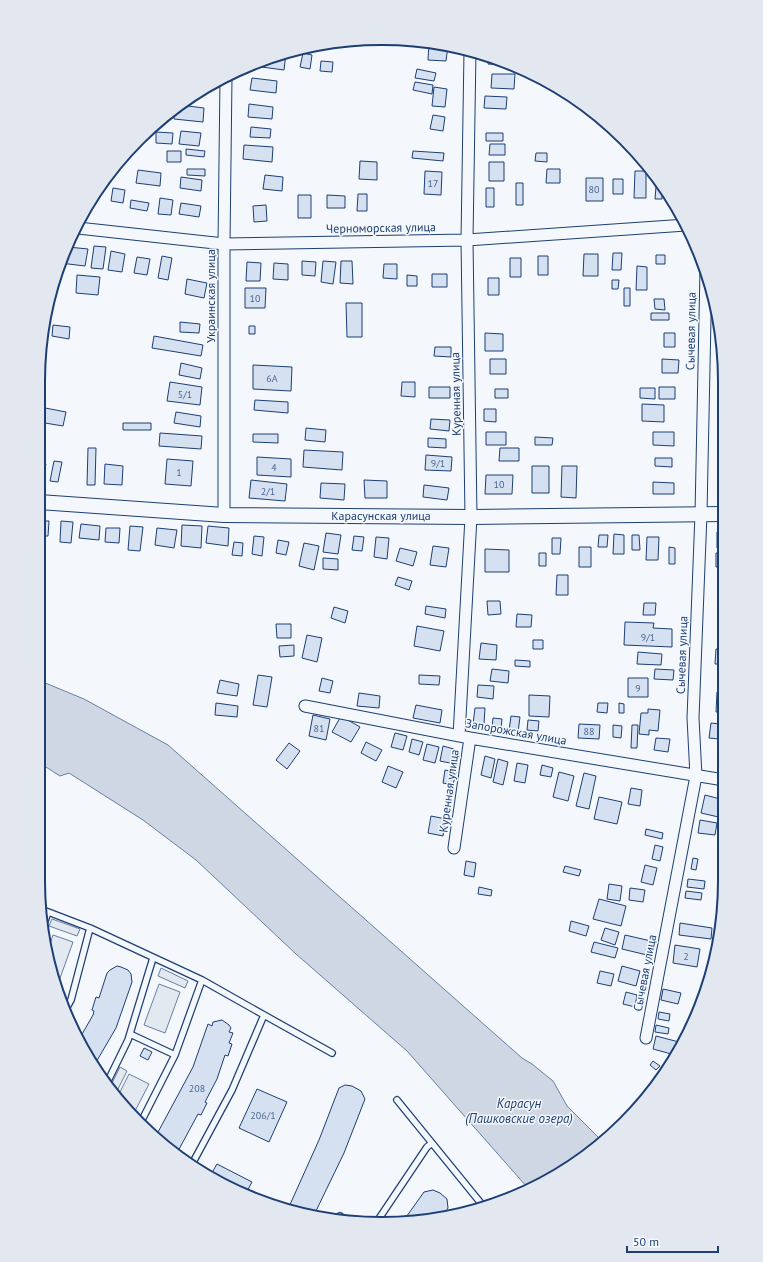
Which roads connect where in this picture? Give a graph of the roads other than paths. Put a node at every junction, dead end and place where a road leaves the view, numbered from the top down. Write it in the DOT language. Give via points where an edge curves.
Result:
graph roads {
  1 [pos="470,56"];
  2 [pos="226,84"];
  3 [pos="679,225"];
  4 [pos="82,228"];
  5 [pos="467,240"];
  6 [pos="224,244"];
  7 [pos="705,289"];
  8 [pos="45,502"];
  9 [pos="700,514"];
  10 [pos="718,514"];
  11 [pos="224,515"];
  12 [pos="471,517"];
  13 [pos="305,706"];
  14 [pos="465,737"];
  15 [pos="696,776"];
  16 [pos="718,779"];
  17 [pos="454,848"];
  18 [pos="47,912"];
  19 [pos="90,928"];
  20 [pos="153,958"];
  21 [pos="202,980"];
  22 [pos="69,1003"];
  23 [pos="264,1015"];
  24 [pos="130,1034"];
  25 [pos="646,1038"];
  26 [pos="332,1053"];
  27 [pos="175,1055"];
  28 [pos="109,1077"];
  29 [pos="397,1100"];
  30 [pos="143,1117"];
  31 [pos="432,1143"];
  32 [pos="194,1160"];
  33 [pos="480,1202"];
  34 [pos="380,1217"];
  1 -- 5 [label="street, Куренная улица"];
  2 -- 6 [label="street, Украинская улица"];
  3 -- 5 [label="street, Черноморская улица"];
  4 -- 6 [label="street, Черноморская улица"];
  5 -- 6 [label="street, Черноморская улица"];
  5 -- 12 [label="street, Куренная улица"];
  6 -- 11 [label="street, Украинская улица"];
  7 -- 9 [label="street, Сычевая улица"];
  8 -- 11 [label="street, Карасунская улица"];
  9 -- 10 [label="street, Карасунская улица"];
  9 -- 12 [label="street, Карасунская улица"];
  9 -- 15 [label="street, Сычевая улица" via="692,718"];
  11 -- 12 [label="street, Карасунская улица"];
  12 -- 14 [label="street, Куренная улица"];
  13 -- 14 [label="street, Запорожская улица"];
  14 -- 15 [label="street, Запорожская улица"];
  14 -- 17 [label="street, Куренная улица"];
  15 -- 16 [label="street, Запорожская улица"];
  15 -- 25 [label="street, Сычевая улица"];
  18 -- 19 [label="lane"];
  19 -- 20 [label="lane"];
  19 -- 22 [label="lane"];
  20 -- 21 [label="lane"];
  20 -- 24 [label="lane"];
  21 -- 23 [label="lane"];
  21 -- 27 [label="lane"];
  23 -- 26 [label="lane"];
  23 -- 32 [label="lane" via="232,1090"];
  24 -- 27 [label="lane"];
  24 -- 28 [label="lane"];
  27 -- 30 [label="lane"];
  29 -- 31 [label="lane"];
  31 -- 33 [label="lane"];
  31 -- 34 [label="lane"];
}
